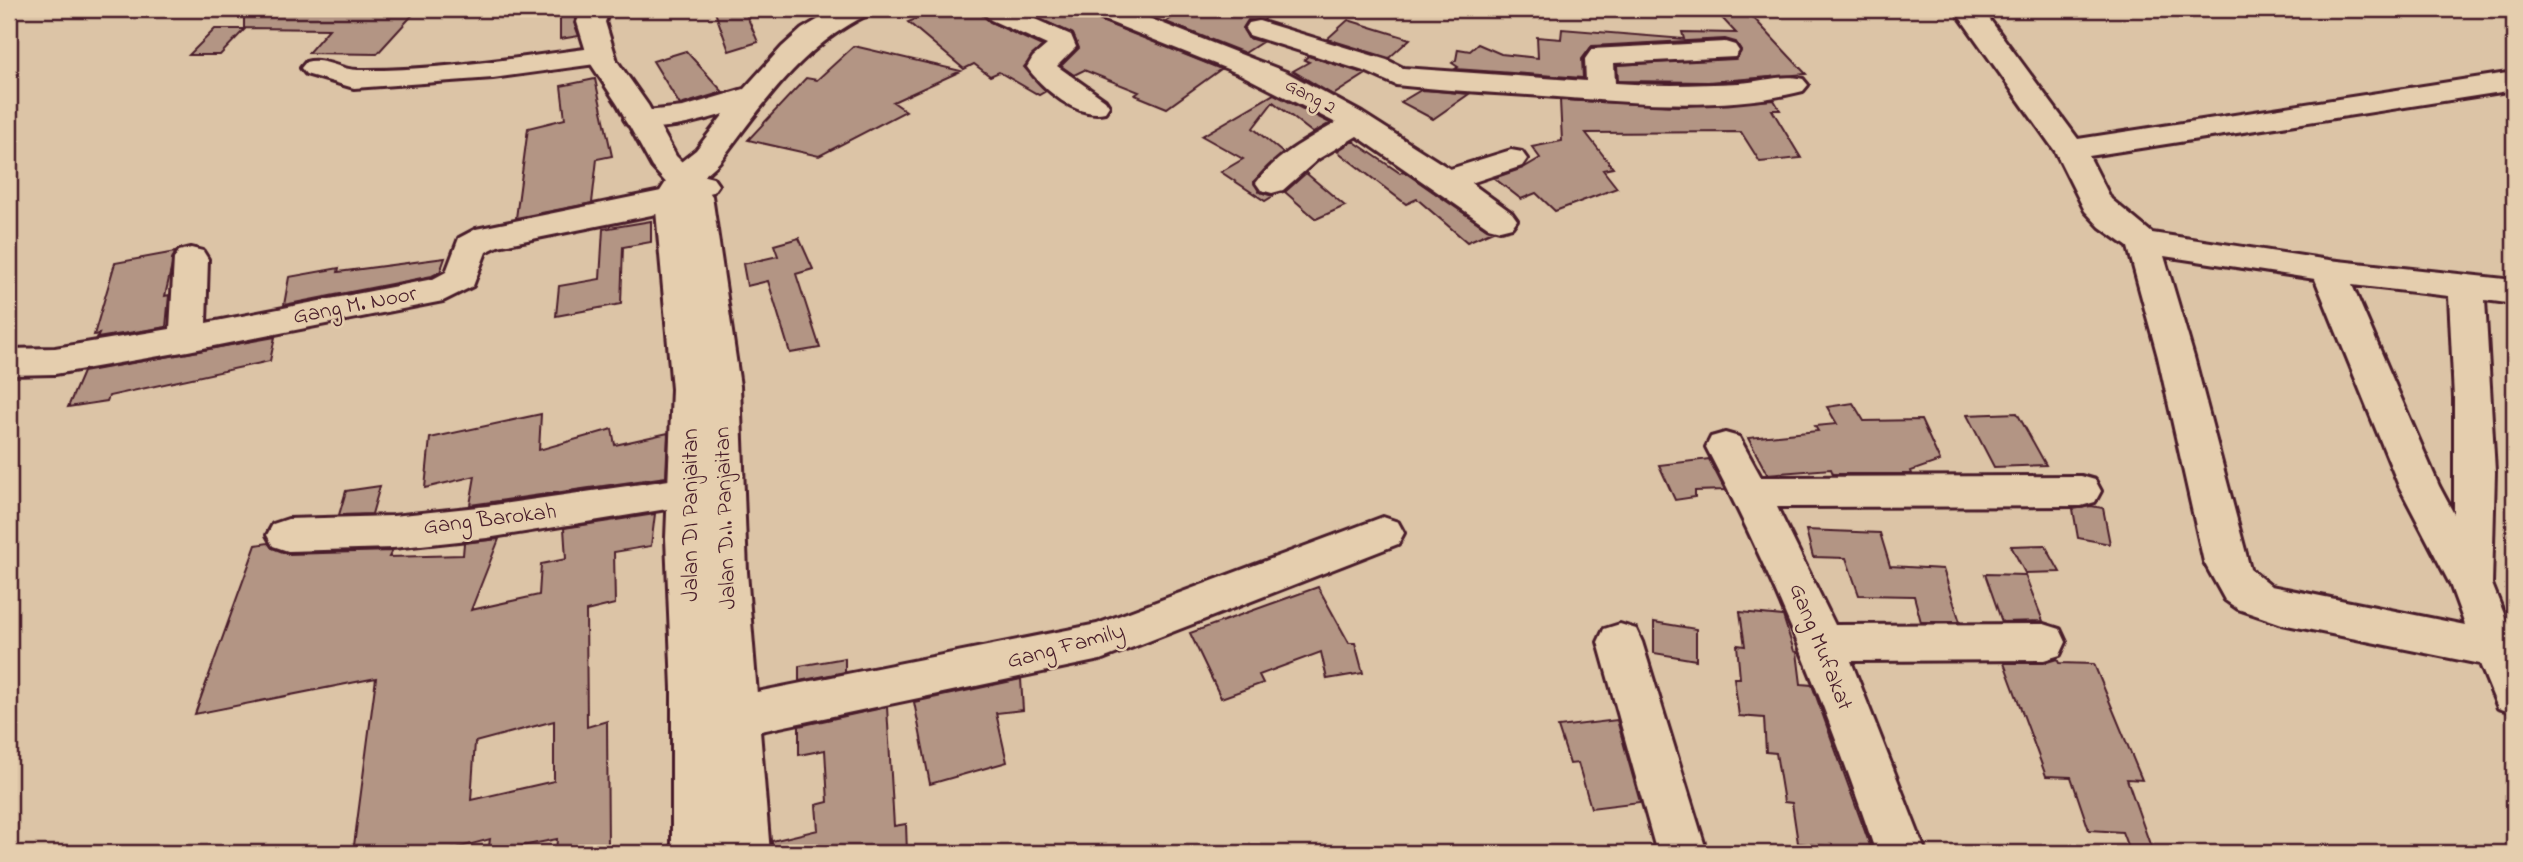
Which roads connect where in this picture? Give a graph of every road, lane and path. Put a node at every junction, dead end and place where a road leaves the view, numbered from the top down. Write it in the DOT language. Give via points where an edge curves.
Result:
graph roads {
  1 [pos="596,9"];
  2 [pos="857,9"];
  3 [pos="993,9"];
  4 [pos="1102,9"];
  5 [pos="1968,9"];
  6 [pos="1259,29"];
  7 [pos="1725,51"];
  8 [pos="600,56"];
  9 [pos="316,68"];
  10 [pos="1396,76"];
  11 [pos="2514,81"];
  12 [pos="1793,85"];
  13 [pos="1601,92"];
  14 [pos="757,94"];
  15 [pos="1354,104"];
  16 [pos="1094,106"];
  17 [pos="639,119"];
  18 [pos="2070,150"];
  19 [pos="1511,159"];
  20 [pos="1448,180"];
  21 [pos="1272,183"];
  22 [pos="691,184"];
  23 [pos="1500,220"];
  24 [pos="2143,242"];
  25 [pos="191,259"];
  26 [pos="2329,271"];
  27 [pos="2466,286"];
  28 [pos="2514,292"];
  29 [pos="188,339"];
  30 [pos="9,362"];
  31 [pos="1725,447"];
  32 [pos="2081,491"];
  33 [pos="690,492"];
  34 [pos="1750,492"];
  35 [pos="1382,533"];
  36 [pos="288,535"];
  37 [pos="2471,584"];
  38 [pos="1620,642"];
  39 [pos="2044,642"];
  40 [pos="1820,643"];
  41 [pos="2495,649"];
  42 [pos="2514,695"];
  43 [pos="737,716"];
  44 [pos="697,853"];
  45 [pos="745,853"];
  46 [pos="1682,853"];
  47 [pos="1901,853"];
  1 -- 8 [label="main road" via="591,22"];
  2 -- 14 [label="main road" via="805,40"];
  3 -- 16 [label="main road" via="1061,41 1062,47 1042,67"];
  4 -- 15 [label="main road, Gang 2" via="1273,78"];
  5 -- 18 [label="main road"];
  6 -- 10 [label="main road"];
  7 -- 13 [label="main road" via="1602,55 1598,59"];
  8 -- 9 [label="main road" via="354,79"];
  8 -- 17 [label="main road"];
  10 -- 13 [label="main road"];
  10 -- 15 [label="main road"];
  11 -- 18 [label="main road"];
  12 -- 13 [label="main road" via="1743,92"];
  14 -- 17 [label="main road" via="686,116"];
  14 -- 22 [label="main road"];
  15 -- 20 [label="main road, Gang 2"];
  15 -- 21 [label="main road"];
  17 -- 22 [label="main road" via="663,160"];
  18 -- 24 [label="main road" via="2096,204"];
  19 -- 20 [label="main road"];
  20 -- 23 [label="main road, Gang 2"];
  22 -- 29 [label="main road, Gang M. Noor" via="488,237 471,246 461,278 443,289"];
  22 -- 33 [label="main road, Jalan DI Panjaitan"];
  22 -- 43 [label="main road, Jalan D.I. Panjaitan" via="721,386 726,572"];
  24 -- 26 [label="main road"];
  24 -- 41 [label="main road" via="2225,562 2239,589 2282,606"];
  25 -- 29 [label="main road"];
  26 -- 27 [label="main road"];
  26 -- 37 [label="main road" via="2419,486"];
  27 -- 28 [label="main road"];
  27 -- 37 [label="main road" via="2475,404"];
  29 -- 30 [label="main road, Gang M. Noor" via="55,361"];
  31 -- 34 [label="main road, Gang Mufakat"];
  32 -- 34 [label="main road"];
  33 -- 36 [label="main road, Gang Barokah" via="487,522 393,532"];
  33 -- 44 [label="main road, Jalan DI Panjaitan" via="687,538"];
  34 -- 40 [label="main road, Gang Mufakat"];
  35 -- 43 [label="main road, Gang Family" via="1100,642"];
  37 -- 41 [label="main road"];
  38 -- 46 [label="main road"];
  39 -- 40 [label="main road"];
  40 -- 47 [label="main road, Gang Mufakat"];
  41 -- 42 [label="main road"];
  43 -- 45 [label="main road, Jalan D.I. Panjaitan"];
}
